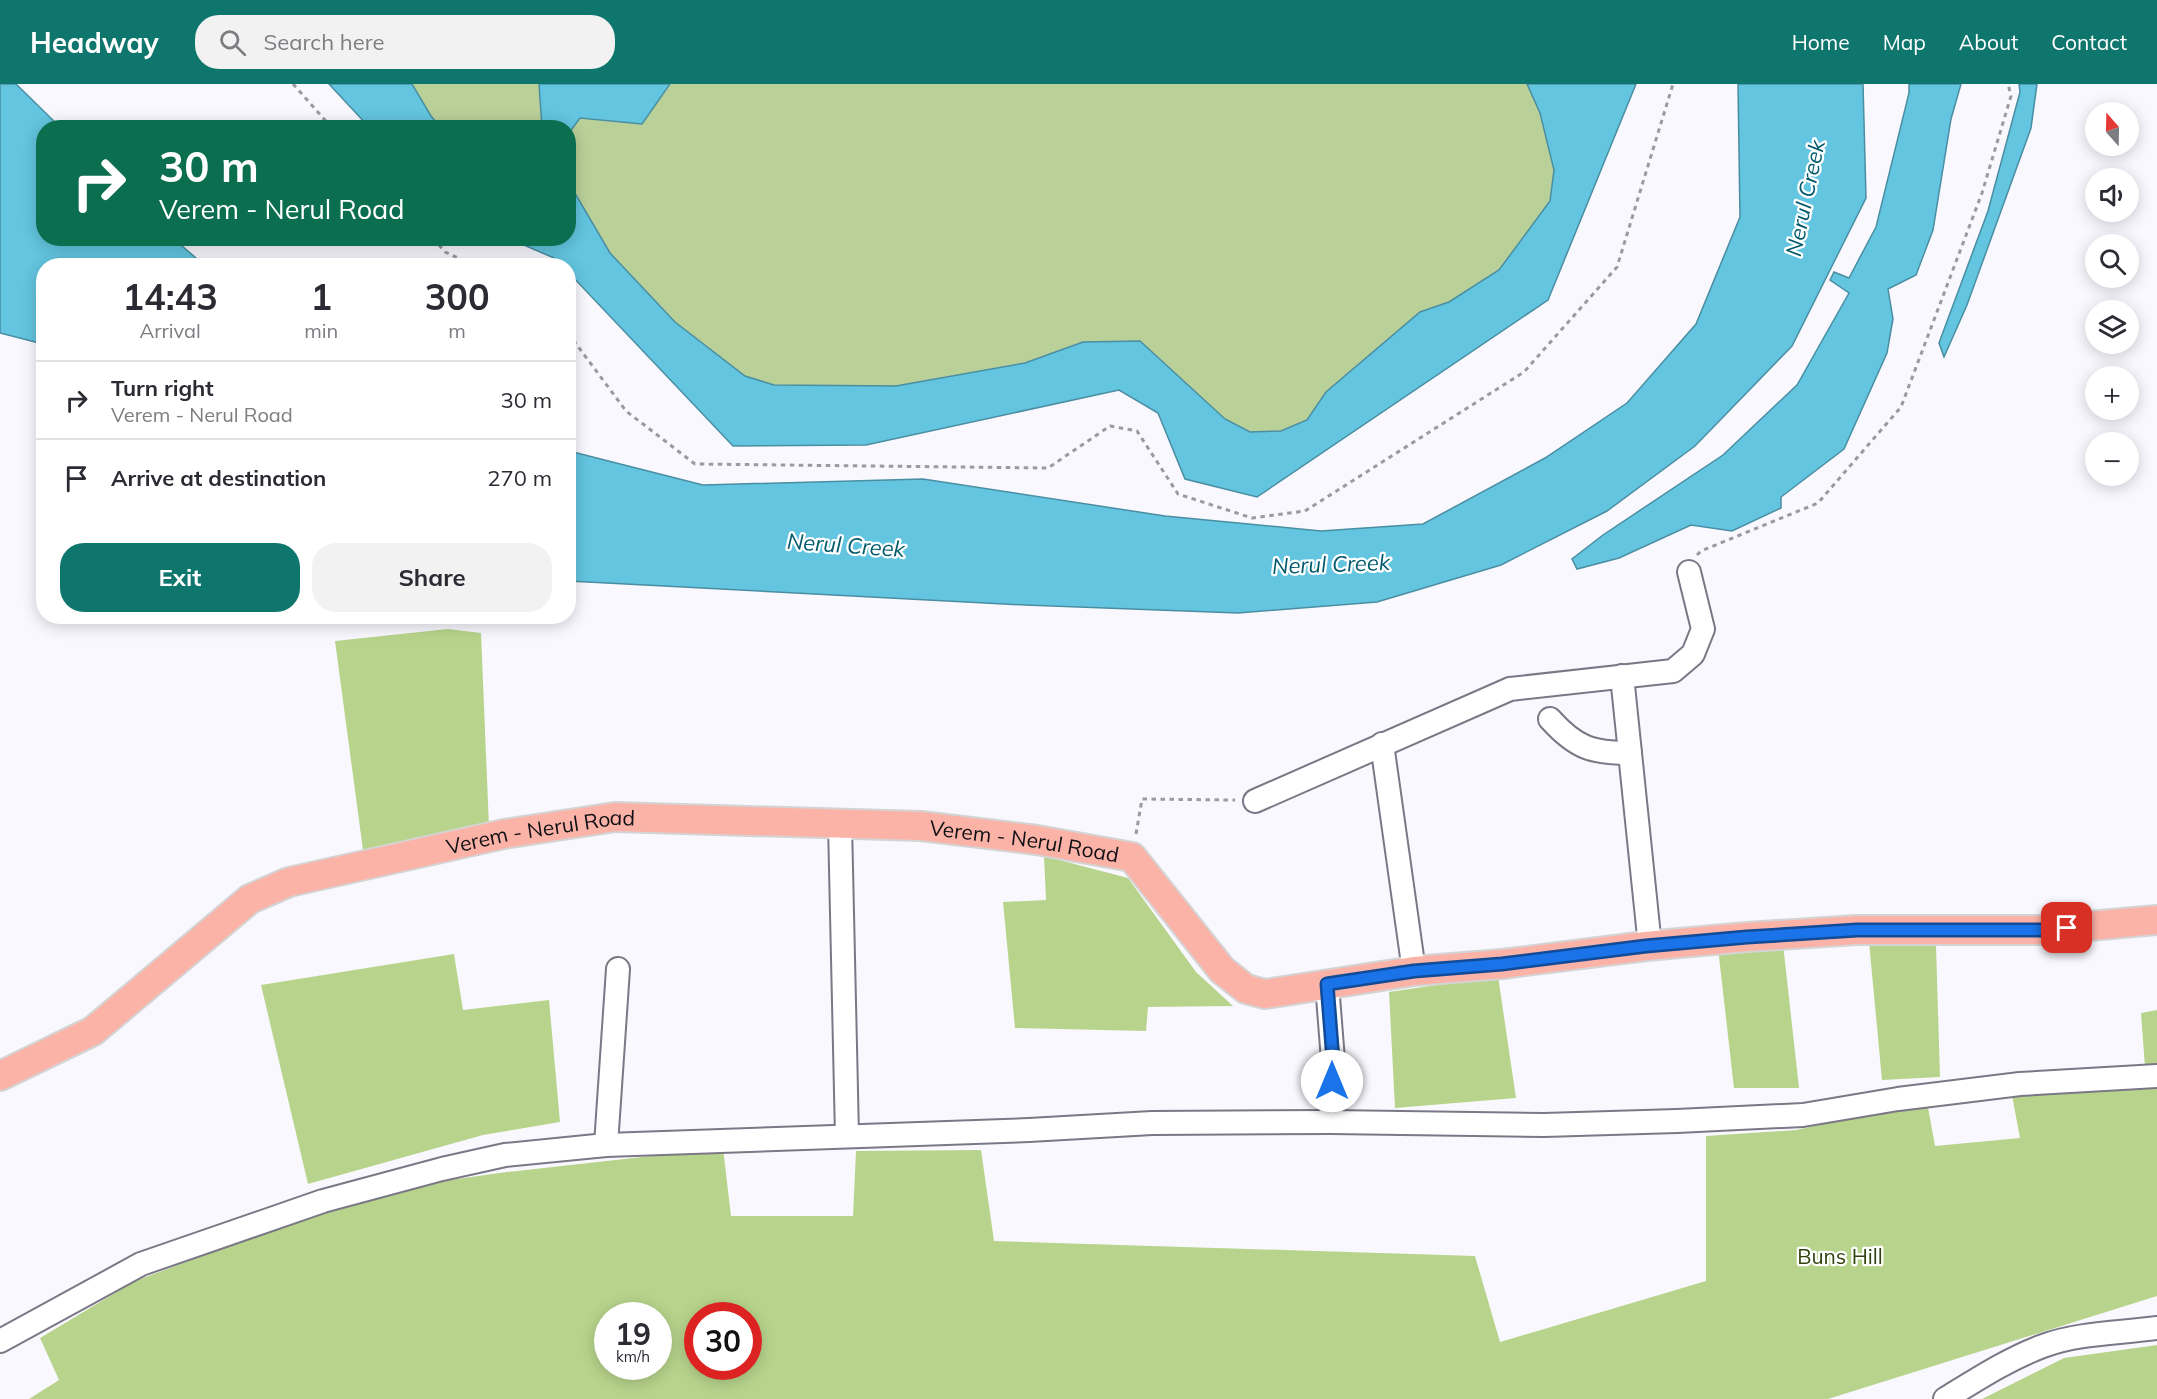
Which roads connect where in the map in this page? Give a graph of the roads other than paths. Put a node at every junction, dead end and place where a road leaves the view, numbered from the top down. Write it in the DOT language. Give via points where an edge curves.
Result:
graph roads {
  1 [pos="1689,572"];
  2 [pos="1622,676"];
  3 [pos="1550,719"];
  4 [pos="1382,744"];
  5 [pos="1630,753"];
  6 [pos="1255,801"];
  7 [pos="840,824"];
  8 [pos="2157,920"];
  9 [pos="1650,946"];
  10 [pos="618,969"];
  11 [pos="1414,971"];
  12 [pos="1327,984"];
  13 [pos="0,1076"];
  14 [pos="2157,1076"];
  15 [pos="1331,1122"];
  16 [pos="847,1136"];
  17 [pos="606,1145"];
  18 [pos="2157,1328"];
  19 [pos="0,1341"];
  20 [pos="1945,1399"];
  1 -- 2 [label="street" via="1703,629 1693,654 1673,670"];
  2 -- 4 [label="street" via="1510,689"];
  2 -- 5 [label="street"];
  3 -- 5 [label="street" via="1564,735 1585,748"];
  4 -- 6 [label="street"];
  4 -- 11 [label="street"];
  5 -- 9 [label="street"];
  7 -- 12 [label="main road, Verem - Nerul Road" via="921,826 1037,840 1132,857 1212,959 1240,985 1265,994"];
  7 -- 13 [label="main road, Verem - Nerul Road" via="615,817 504,834 289,882 250,899 93,1031"];
  7 -- 16 [label="street"];
  8 -- 9 [label="main road, Verem - Nerul Road" via="2044,930 1857,930"];
  9 -- 11 [label="main road, Verem - Nerul Road"];
  10 -- 17 [label="street"];
  11 -- 12 [label="main road, Verem - Nerul Road"];
  12 -- 15 [label="street" via="1333,1060"];
  14 -- 15 [label="street" via="2020,1084 1803,1114 1544,1125"];
  15 -- 16 [label="street" via="1152,1123"];
  16 -- 17 [label="street"];
  17 -- 19 [label="street" via="505,1155 323,1202 141,1264"];
  18 -- 20 [label="street" via="2044,1346 1999,1365"];
}
